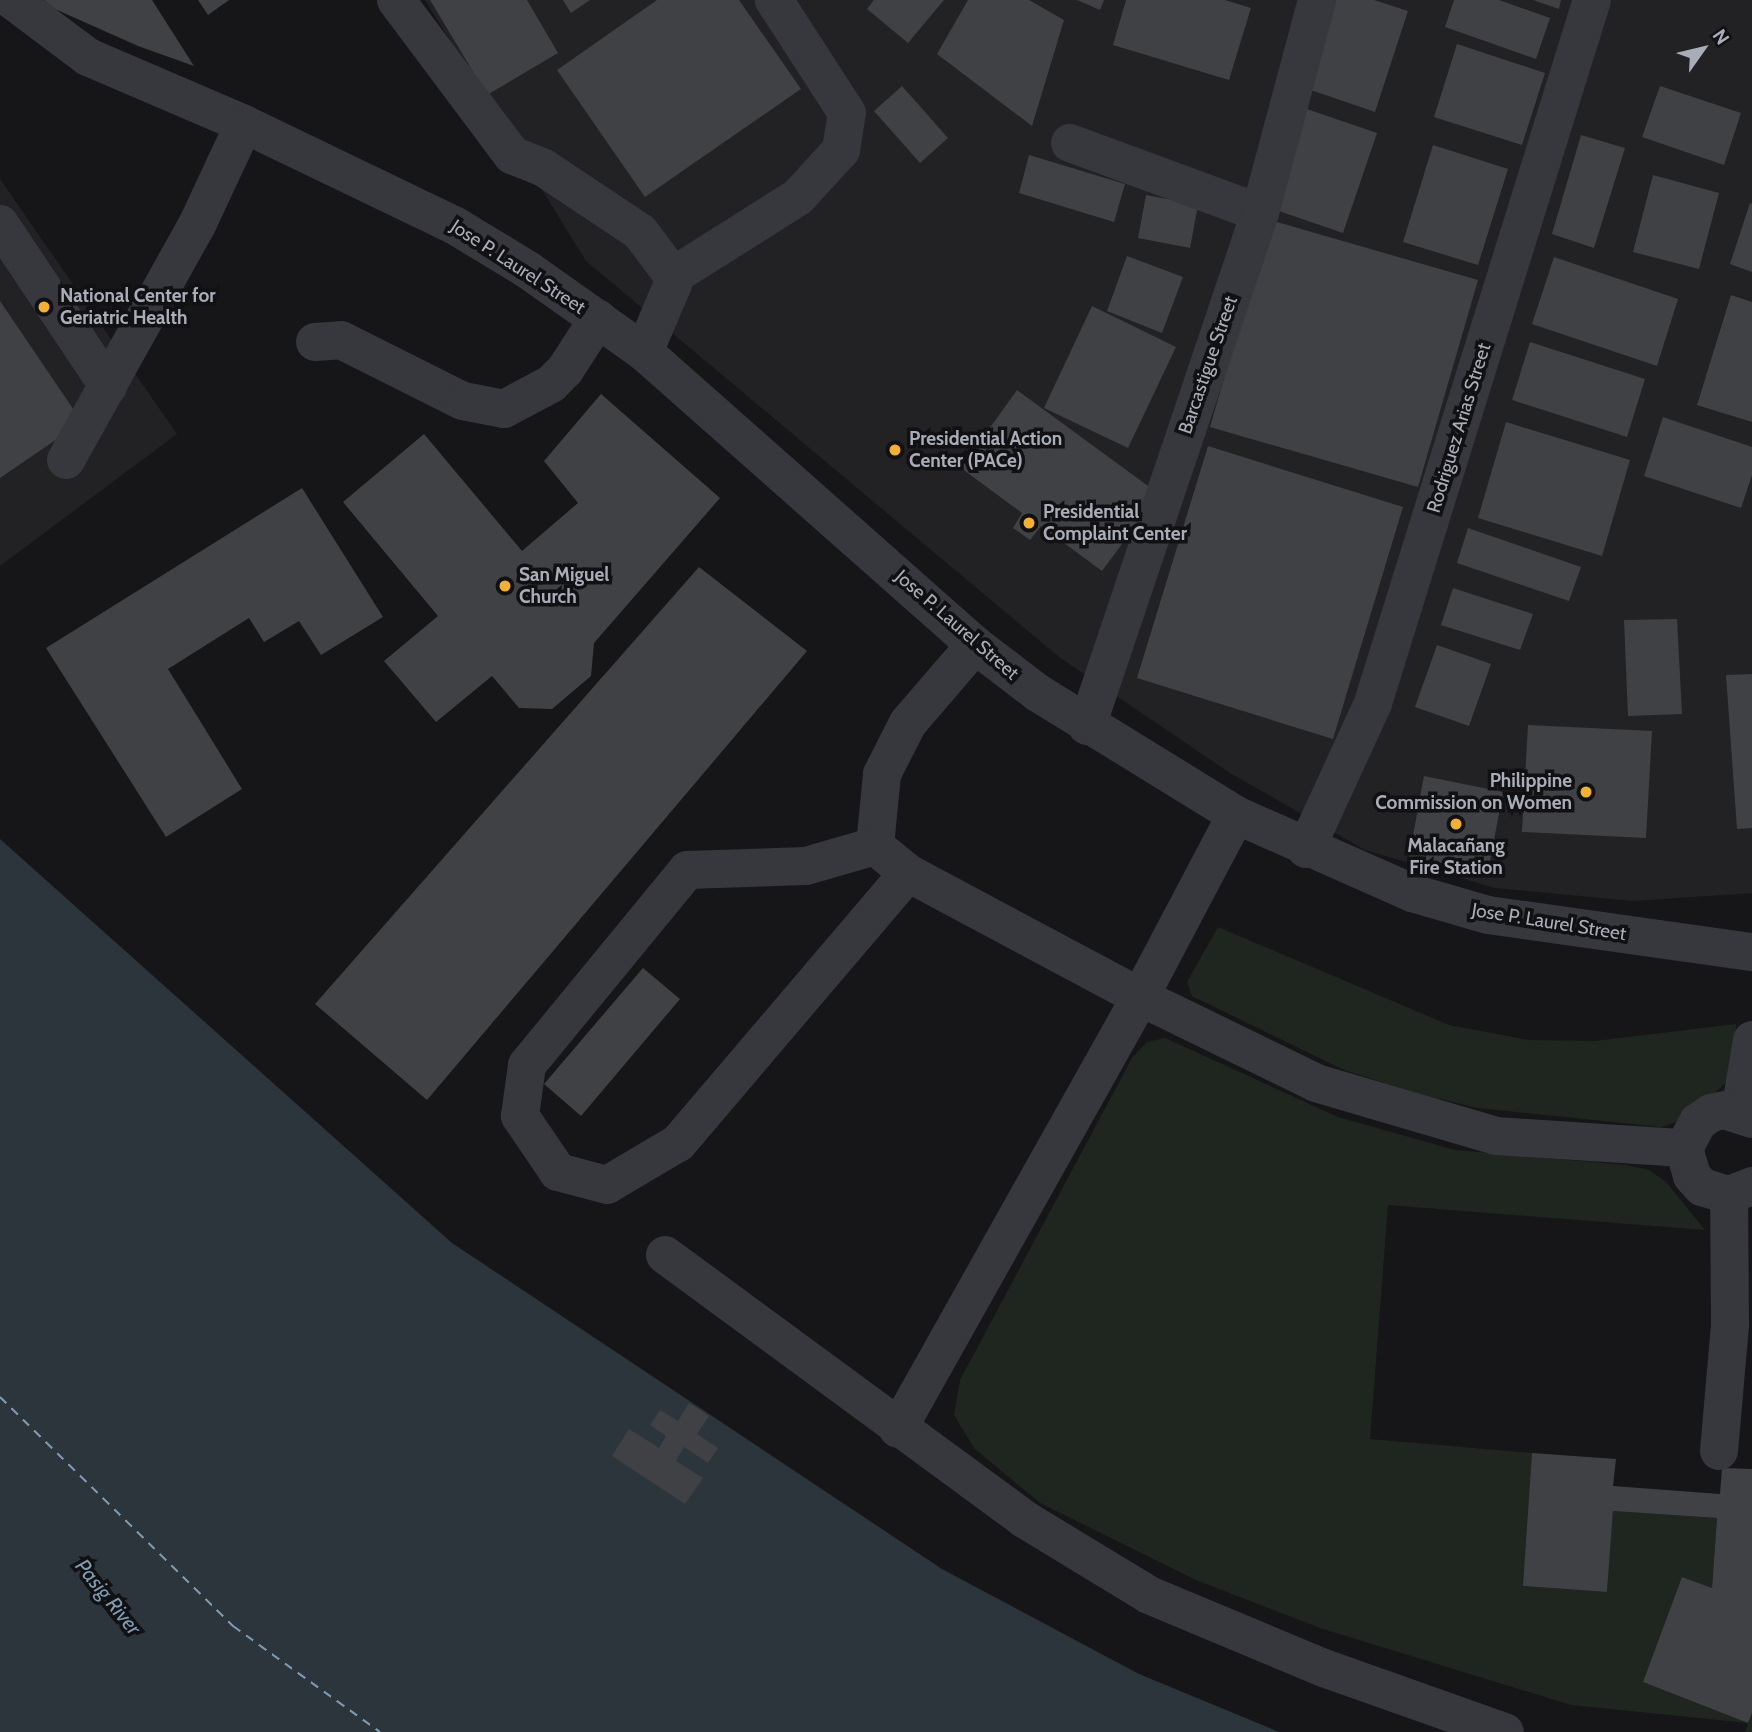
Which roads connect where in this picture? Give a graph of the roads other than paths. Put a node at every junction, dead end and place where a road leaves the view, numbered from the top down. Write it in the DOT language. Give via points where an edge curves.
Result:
graph roads {
  1 [pos="12,0"];
  2 [pos="396,0"];
  3 [pos="774,0"];
  4 [pos="1317,0"];
  5 [pos="1592,0"];
  6 [pos="0,13"];
  7 [pos="243,124"];
  8 [pos="1070,143"];
  9 [pos="1260,214"];
  10 [pos="0,224"];
  11 [pos="673,276"];
  12 [pos="598,319"];
  13 [pos="315,342"];
  14 [pos="644,352"];
  15 [pos="108,386"];
  16 [pos="66,460"];
  17 [pos="975,645"];
  18 [pos="1087,726"];
  19 [pos="1236,815"];
  20 [pos="875,846"];
  21 [pos="1306,849"];
  22 [pos="908,873"];
  23 [pos="1752,952"];
  24 [pos="1140,997"];
  25 [pos="1752,1040"];
  26 [pos="1746,1116"];
  27 [pos="1684,1148"];
  28 [pos="1741,1190"];
  29 [pos="665,1255"];
  30 [pos="898,1429"];
  31 [pos="1719,1451"];
  32 [pos="1505,1732"];
  1 -- 6 [label="street"];
  1 -- 7 [label="street, Jose P. Laurel Street" via="88,57"];
  2 -- 11 [label="street" via="512,155 544,168 640,232"];
  3 -- 11 [label="street" via="848,113 841,150 798,197"];
  4 -- 9 [label="street, Barcastigue Street"];
  5 -- 21 [label="street, Rodriguez Arias Street" via="1373,703"];
  7 -- 12 [label="street, Jose P. Laurel Street" via="454,225"];
  7 -- 15 [label="street" via="197,225"];
  8 -- 9 [label="street"];
  9 -- 18 [label="street, Barcastigue Street"];
  10 -- 15 [label="street"];
  11 -- 14 [label="street"];
  12 -- 13 [label="street" via="551,384 504,409 463,401 341,340"];
  12 -- 14 [label="street, Jose P. Laurel Street"];
  14 -- 17 [label="street, Jose P. Laurel Street" via="793,479"];
  15 -- 16 [label="street"];
  17 -- 18 [label="street, Jose P. Laurel Street"];
  17 -- 20 [label="street" via="908,723 882,774"];
  18 -- 19 [label="street, Jose P. Laurel Street"];
  19 -- 21 [label="street, Jose P. Laurel Street"];
  19 -- 24 [label="street"];
  20 -- 22 [label="street"];
  20 -- 22 [label="street" via="806,866 687,870 527,1065 520,1116 558,1172 607,1185 678,1143"];
  21 -- 23 [label="street, Jose P. Laurel Street" via="1412,893 1488,915"];
  22 -- 24 [label="street"];
  24 -- 27 [label="street" via="1316,1083 1419,1117 1496,1136"];
  24 -- 30 [label="street"];
  25 -- 26 [label="street"];
  26 -- 27 [label="street" via="1711,1113 1698,1122"];
  27 -- 28 [label="street" via="1692,1176 1715,1193"];
  28 -- 31 [label="street"];
  29 -- 30 [label="street"];
  30 -- 32 [label="street" via="1024,1519 1149,1595 1321,1667"];
}
